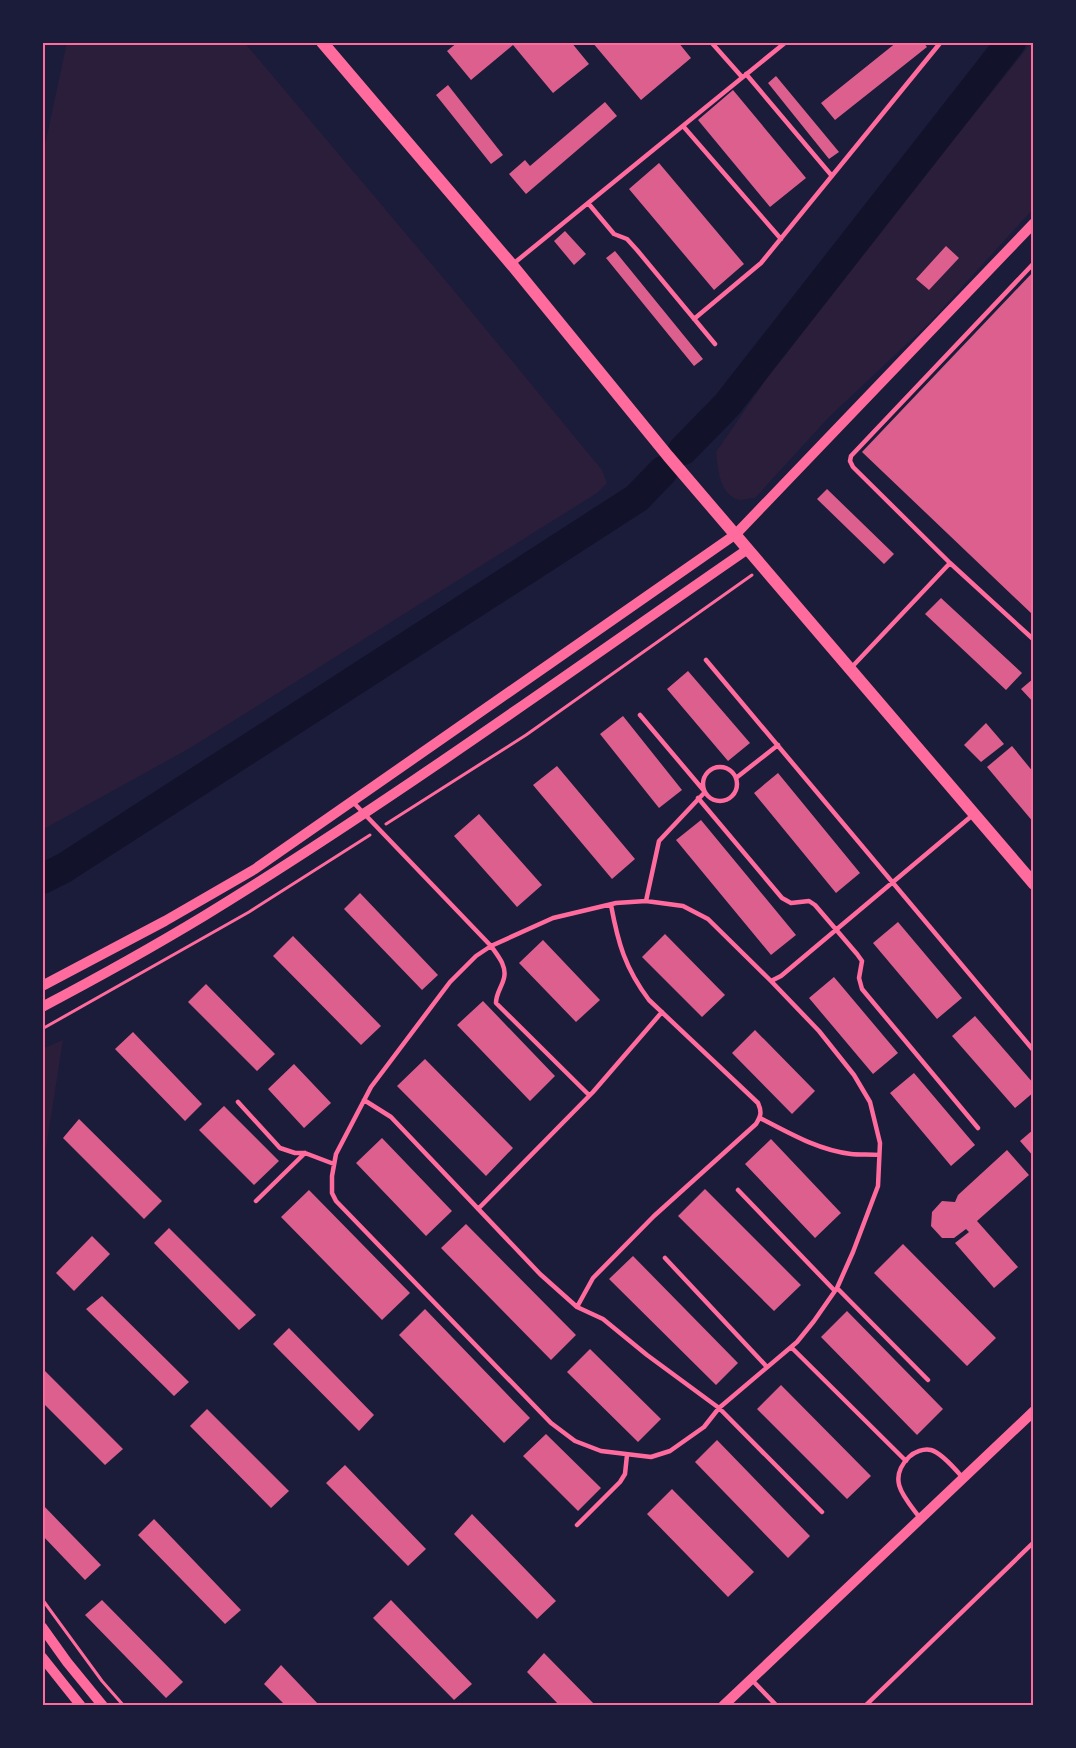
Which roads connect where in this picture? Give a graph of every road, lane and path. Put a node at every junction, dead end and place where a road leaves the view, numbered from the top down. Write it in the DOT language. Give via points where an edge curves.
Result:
graph roads {
  1 [pos="322,42"];
  2 [pos="711,42"];
  3 [pos="786,42"];
  4 [pos="941,42"];
  5 [pos="744,76"];
  6 [pos="683,126"];
  7 [pos="832,176"];
  8 [pos="588,203"];
  9 [pos="1034,223"];
  10 [pos="781,239"];
  11 [pos="1034,263"];
  12 [pos="512,265"];
  13 [pos="694,319"];
  14 [pos="715,344"];
  15 [pos="736,534"];
  16 [pos="748,549"];
  17 [pos="950,563"];
  18 [pos="763,567"];
  19 [pos="1034,638"];
  20 [pos="706,660"];
  21 [pos="850,669"];
  22 [pos="639,715"];
  23 [pos="778,745"];
  24 [pos="736,778"];
  25 [pos="705,792"];
  26 [pos="699,798"];
  27 [pos="352,801"];
  28 [pos="364,813"];
  29 [pos="974,814"];
  30 [pos="379,829"];
  31 [pos="893,883"];
  32 [pos="1034,884"];
  33 [pos="646,901"];
  34 [pos="610,905"];
  35 [pos="836,930"];
  36 [pos="491,946"];
  37 [pos="771,981"];
  38 [pos="42,986"];
  39 [pos="42,1006"];
  40 [pos="662,1012"];
  41 [pos="42,1029"];
  42 [pos="1034,1051"];
  43 [pos="589,1095"];
  44 [pos="364,1100"];
  45 [pos="238,1102"];
  46 [pos="760,1118"];
  47 [pos="978,1128"];
  48 [pos="305,1153"];
  49 [pos="879,1155"];
  50 [pos="334,1164"];
  51 [pos="738,1190"];
  52 [pos="256,1201"];
  53 [pos="478,1209"];
  54 [pos="665,1258"];
  55 [pos="836,1290"];
  56 [pos="577,1307"];
  57 [pos="791,1347"];
  58 [pos="767,1367"];
  59 [pos="928,1380"];
  60 [pos="718,1408"];
  61 [pos="1034,1411"];
  62 [pos="627,1455"];
  63 [pos="906,1461"];
  64 [pos="963,1478"];
  65 [pos="822,1512"];
  66 [pos="920,1518"];
  67 [pos="577,1524"];
  68 [pos="1034,1542"];
  69 [pos="42,1599"];
  70 [pos="42,1627"];
  71 [pos="42,1657"];
  72 [pos="751,1679"];
  73 [pos="81,1706"];
  74 [pos="103,1706"];
  75 [pos="124,1706"];
  76 [pos="723,1706"];
  77 [pos="777,1706"];
  78 [pos="865,1706"];
  1 -- 12 [label="main road"];
  2 -- 5 [label="lane"];
  3 -- 5 [label="lane"];
  4 -- 7 [label="lane"];
  5 -- 6 [label="lane"];
  5 -- 7 [label="lane"];
  6 -- 8 [label="lane"];
  6 -- 10 [label="lane"];
  7 -- 10 [label="lane"];
  8 -- 12 [label="lane"];
  8 -- 13 [label="lane" via="614,234 627,239"];
  9 -- 15 [label="street"];
  10 -- 13 [label="lane" via="761,263"];
  11 -- 17 [label="lane" via="851,456 853,467"];
  12 -- 15 [label="main road"];
  13 -- 14 [label="lane"];
  15 -- 16 [label="main road"];
  15 -- 27 [label="street"];
  16 -- 18 [label="main road"];
  16 -- 28 [label="street"];
  17 -- 19 [label="lane"];
  17 -- 21 [label="lane"];
  18 -- 21 [label="main road"];
  18 -- 30 [label="path" via="526,735"];
  20 -- 23 [label="lane"];
  21 -- 29 [label="main road"];
  22 -- 25 [label="lane"];
  23 -- 24 [label="lane"];
  23 -- 31 [label="lane"];
  24 -- 25 [label="lane" via="736,791 729,799 718,801"];
  24 -- 25 [label="lane" via="726,768 715,768 706,775"];
  25 -- 26 [label="lane"];
  26 -- 33 [label="lane" via="659,841"];
  26 -- 35 [label="lane" via="782,898 791,903 809,901"];
  27 -- 28 [label="lane"];
  27 -- 38 [label="street" via="255,869"];
  28 -- 30 [label="lane"];
  28 -- 39 [label="street" via="203,917"];
  29 -- 31 [label="lane"];
  29 -- 32 [label="main road"];
  30 -- 36 [label="lane"];
  30 -- 41 [label="path" via="249,912"];
  31 -- 35 [label="lane"];
  31 -- 42 [label="lane"];
  33 -- 34 [label="lane"];
  33 -- 37 [label="lane" via="684,906 708,920"];
  34 -- 36 [label="lane" via="553,918"];
  34 -- 40 [label="lane" via="626,963 638,986"];
  35 -- 37 [label="lane"];
  35 -- 47 [label="lane" via="862,961 862,989"];
  36 -- 43 [label="lane" via="503,964 505,976 496,1003"];
  36 -- 44 [label="lane" via="450,982"];
  37 -- 49 [label="lane" via="854,1075 870,1102"];
  40 -- 43 [label="lane"];
  40 -- 46 [label="lane" via="758,1103"];
  43 -- 53 [label="lane"];
  44 -- 50 [label="lane"];
  44 -- 53 [label="lane" via="391,1118"];
  45 -- 48 [label="lane" via="280,1148"];
  46 -- 49 [label="lane" via="829,1150"];
  46 -- 56 [label="lane" via="646,1223 593,1278"];
  48 -- 50 [label="lane"];
  48 -- 52 [label="lane"];
  49 -- 55 [label="lane" via="878,1186"];
  50 -- 62 [label="lane" via="332,1194 336,1202 551,1422 575,1441"];
  51 -- 55 [label="lane"];
  53 -- 56 [label="lane"];
  54 -- 58 [label="lane"];
  55 -- 57 [label="lane"];
  55 -- 59 [label="lane"];
  56 -- 60 [label="lane" via="603,1319"];
  57 -- 58 [label="lane"];
  57 -- 63 [label="lane"];
  58 -- 60 [label="lane"];
  60 -- 62 [label="lane" via="704,1427 670,1451 651,1457"];
  60 -- 65 [label="lane"];
  61 -- 64 [label="street"];
  62 -- 67 [label="lane" via="626,1474"];
  63 -- 64 [label="lane" via="912,1454 931,1450"];
  63 -- 66 [label="lane" via="897,1479 902,1495"];
  64 -- 66 [label="street"];
  66 -- 72 [label="street"];
  68 -- 78 [label="lane"];
  69 -- 75 [label="path"];
  70 -- 74 [label="street"];
  71 -- 73 [label="street"];
  72 -- 76 [label="street"];
  72 -- 77 [label="lane"];
}
